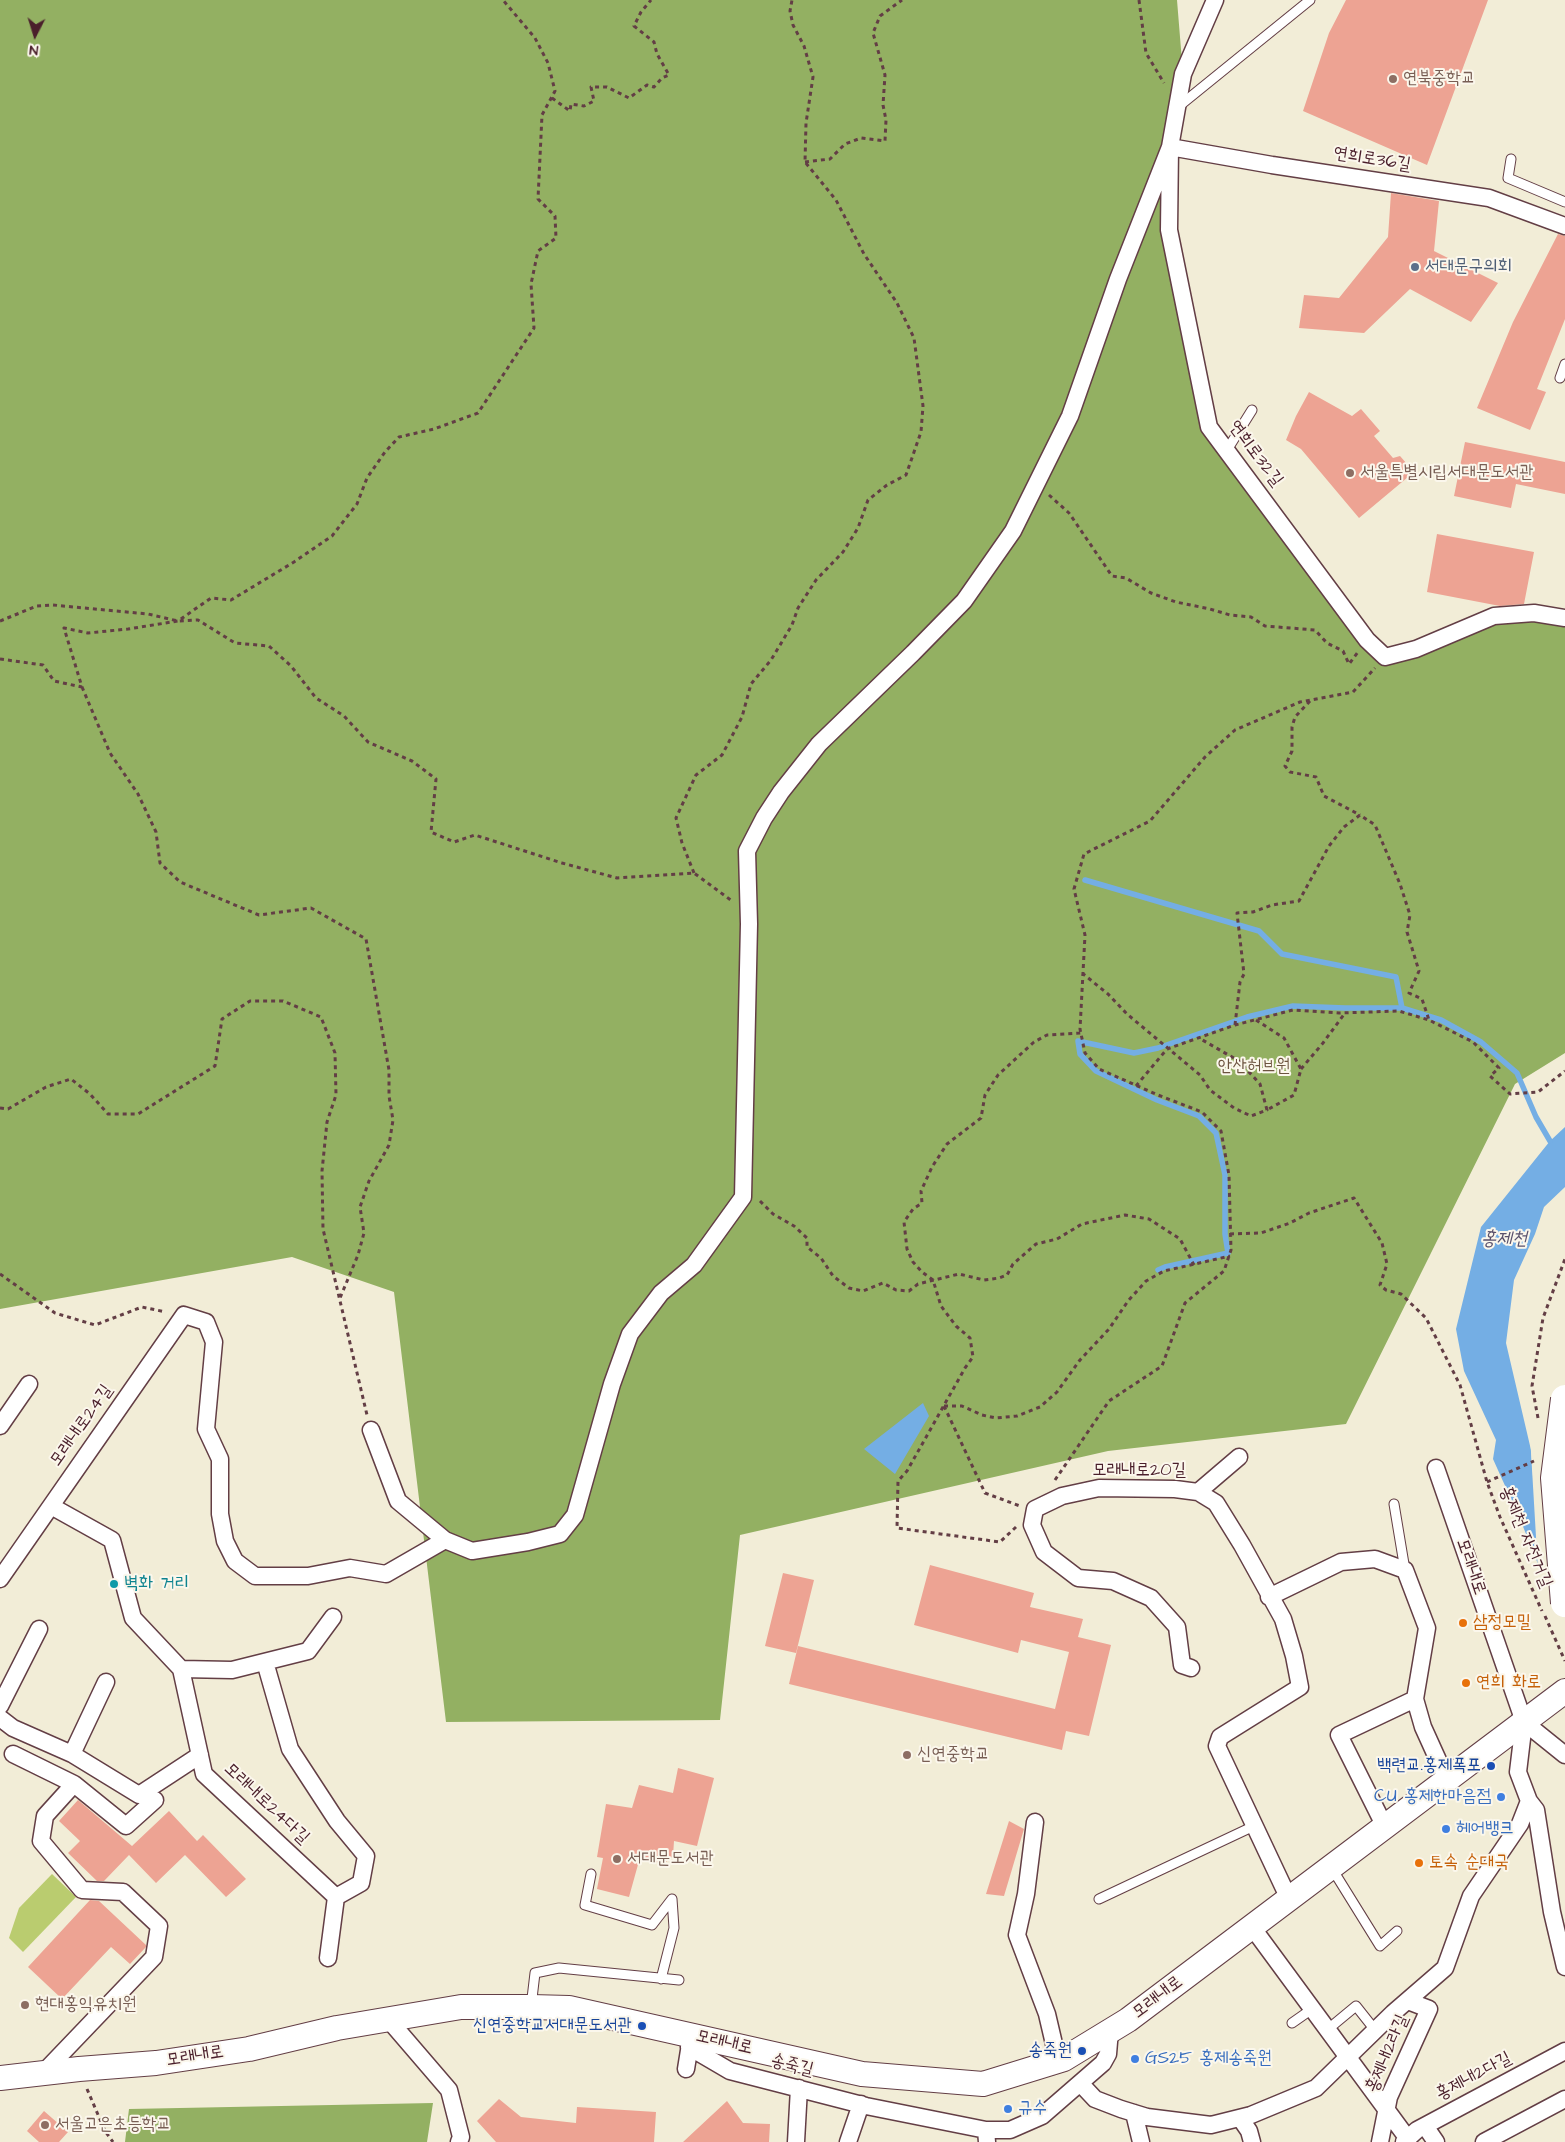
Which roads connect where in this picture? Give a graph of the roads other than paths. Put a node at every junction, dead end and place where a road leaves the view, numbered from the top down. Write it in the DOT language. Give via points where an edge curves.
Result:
graph roads {
  1 [pos="1215,0"];
  2 [pos="1310,0"];
  3 [pos="1177,108"];
  4 [pos="1170,147"];
  5 [pos="1511,159"];
  6 [pos="1565,202"];
  7 [pos="1565,226"];
  8 [pos="1565,364"];
  9 [pos="1560,378"];
  10 [pos="1252,410"];
  11 [pos="1227,450"];
  12 [pos="1565,618"];
  13 [pos="29,1384"];
  14 [pos="1565,1399"];
  15 [pos="0,1426"];
  16 [pos="371,1430"];
  17 [pos="1239,1457"];
  18 [pos="1436,1468"];
  19 [pos="1198,1492"];
  20 [pos="1394,1504"];
  21 [pos="51,1506"];
  22 [pos="445,1540"];
  23 [pos="1405,1570"];
  24 [pos="0,1579"];
  25 [pos="1269,1597"];
  26 [pos="1565,1603"];
  27 [pos="333,1617"];
  28 [pos="39,1629"];
  29 [pos="265,1662"];
  30 [pos="1191,1668"];
  31 [pos="180,1669"];
  32 [pos="106,1682"];
  33 [pos="1564,1692"];
  34 [pos="1415,1699"];
  35 [pos="0,1706"];
  36 [pos="0,1718"];
  37 [pos="1524,1722"];
  38 [pos="13,1754"];
  39 [pos="72,1754"];
  40 [pos="200,1755"];
  41 [pos="1565,1755"];
  42 [pos="1448,1780"];
  43 [pos="74,1784"];
  44 [pos="155,1800"];
  45 [pos="1529,1801"];
  46 [pos="1035,1822"];
  47 [pos="1254,1826"];
  48 [pos="1385,1826"];
  49 [pos="1331,1867"];
  50 [pos="591,1874"];
  51 [pos="336,1897"];
  52 [pos="1099,1898"];
  53 [pos="1289,1899"];
  54 [pos="1252,1927"];
  55 [pos="1397,1931"];
  56 [pos="328,1958"];
  57 [pos="1565,1967"];
  58 [pos="662,1979"];
  59 [pos="679,1980"];
  60 [pos="1408,2001"];
  61 [pos="531,2007"];
  62 [pos="1312,2009"];
  63 [pos="388,2019"];
  64 [pos="1292,2023"];
  65 [pos="1110,2030"];
  66 [pos="1327,2030"];
  67 [pos="1376,2030"];
  68 [pos="690,2041"];
  69 [pos="1565,2051"];
  70 [pos="1347,2057"];
  71 [pos="1058,2061"];
  72 [pos="686,2069"];
  73 [pos="43,2074"];
  74 [pos="0,2078"];
  75 [pos="1080,2083"];
  76 [pos="798,2088"];
  77 [pos="1565,2099"];
  78 [pos="861,2104"];
  79 [pos="1386,2109"];
  80 [pos="1134,2113"];
  81 [pos="1240,2118"];
  82 [pos="1425,2126"];
  83 [pos="986,2136"];
  84 [pos="1406,2140"];
  85 [pos="459,2142"];
  86 [pos="796,2142"];
  87 [pos="848,2142"];
  88 [pos="1141,2142"];
  89 [pos="1252,2142"];
  90 [pos="1380,2142"];
  91 [pos="1436,2142"];
  92 [pos="1484,2142"];
  1 -- 3 [label="street, 연희로32길" via="1184,74"];
  2 -- 3 [label="lane"];
  3 -- 4 [label="street, 연희로32길"];
  4 -- 7 [label="street, 연희로36길" via="1489,198"];
  4 -- 11 [label="street, 연희로32길" via="1169,230 1210,427"];
  4 -- 22 [label="street" via="1118,279 1070,416 1013,531 964,601 819,744 780,792 748,851 743,1197 694,1265 661,1293 630,1334 612,1384 575,1516 560,1534 472,1550"];
  5 -- 6 [label="lane" via="1508,178"];
  8 -- 9 [label="lane"];
  10 -- 11 [label="lane"];
  11 -- 12 [label="street, 연희로32길" via="1367,640 1385,657 1416,649 1494,616 1534,613"];
  13 -- 15 [label="street"];
  14 -- 26 [label="highway, bridge" via="1555,1478"];
  16 -- 22 [label="street" via="398,1501"];
  17 -- 19 [label="street, 모래내로20길"];
  18 -- 37 [label="street, 모래내로"];
  19 -- 25 [label="street, 모래내로20길" via="1216,1503"];
  19 -- 30 [label="street, 모래내로20길" via="1099,1488 1062,1496 1035,1508 1032,1525 1044,1552 1078,1578 1113,1581 1151,1598 1177,1627 1182,1665"];
  20 -- 23 [label="lane"];
  21 -- 22 [label="street, 모래내로24길" via="184,1315 206,1322 214,1342 206,1429 220,1458 220,1514 225,1541 235,1561 256,1576 308,1576 350,1568 386,1574"];
  21 -- 24 [label="street, 모래내로24길"];
  21 -- 31 [label="street, 모래내로24다길" via="112,1540 133,1618"];
  23 -- 25 [label="street" via="1375,1559 1341,1562"];
  23 -- 34 [label="street" via="1427,1628"];
  25 -- 47 [label="street, 모래내로20길" via="1282,1619 1300,1687 1220,1737 1217,1746"];
  27 -- 29 [label="street" via="308,1652"];
  28 -- 35 [label="street"];
  29 -- 31 [label="street" via="232,1670"];
  29 -- 51 [label="street" via="290,1749 337,1821 366,1856 361,1883"];
  31 -- 40 [label="street, 모래내로24다길"];
  32 -- 39 [label="street"];
  33 -- 37 [label="main road, 모래내로"];
  34 -- 42 [label="street" via="1423,1727"];
  34 -- 48 [label="street" via="1338,1735"];
  36 -- 39 [label="street" via="13,1728"];
  37 -- 41 [label="street"];
  37 -- 42 [label="main road, 모래내로"];
  37 -- 45 [label="street" via="1518,1772"];
  38 -- 43 [label="street"];
  39 -- 40 [label="street" via="139,1795"];
  40 -- 51 [label="street, 모래내로24다길" via="204,1774"];
  42 -- 48 [label="main road, 모래내로"];
  43 -- 44 [label="street" via="126,1826"];
  43 -- 73 [label="street" via="45,1816 41,1841 82,1890 123,1892 159,1926 154,1957"];
  45 -- 57 [label="street" via="1536,1810 1552,1912"];
  45 -- 60 [label="street, 홍제내2라길" via="1520,1824 1471,1896 1445,1968"];
  46 -- 71 [label="street" via="1017,1935 1047,2014"];
  47 -- 52 [label="lane"];
  47 -- 53 [label="street, 모래내로20길"];
  48 -- 49 [label="main road, 모래내로"];
  49 -- 53 [label="main road, 모래내로"];
  49 -- 55 [label="lane" via="1380,1946"];
  50 -- 58 [label="lane" via="585,1905 652,1925 672,1899 674,1928"];
  51 -- 56 [label="street"];
  53 -- 54 [label="main road, 모래내로"];
  54 -- 62 [label="street"];
  54 -- 65 [label="main road, 모래내로"];
  58 -- 59 [label="lane"];
  58 -- 61 [label="lane" via="559,1968 535,1973"];
  60 -- 67 [label="street, 홍제내2라길"];
  60 -- 79 [label="street, 홍제내2라길" via="1429,2009"];
  61 -- 63 [label="main road, 모래내로" via="461,2006"];
  61 -- 68 [label="main road, 모래내로" via="563,2007"];
  62 -- 64 [label="lane"];
  62 -- 66 [label="street"];
  63 -- 73 [label="main road, 모래내로" via="240,2050 156,2063"];
  63 -- 85 [label="street" via="450,2090 461,2137"];
  65 -- 71 [label="main road, 모래내로"];
  65 -- 75 [label="street, 송죽길" via="1106,2058"];
  66 -- 67 [label="lane" via="1356,2006"];
  66 -- 70 [label="street"];
  67 -- 70 [label="street, 홍제내2라길"];
  68 -- 71 [label="main road, 모래내로" via="862,2074 983,2084"];
  68 -- 72 [label="street"];
  68 -- 76 [label="street, 송죽길" via="730,2071"];
  69 -- 82 [label="street, 홍제내2다길"];
  70 -- 79 [label="street, 홍제내2라길"];
  70 -- 81 [label="street, 홍제내2라길" via="1316,2088 1280,2105"];
  73 -- 74 [label="main road, 모래내로"];
  75 -- 80 [label="street, 홍제내2라길" via="1095,2099"];
  75 -- 83 [label="street, 송죽길" via="1042,2116"];
  76 -- 78 [label="street, 송죽길"];
  76 -- 86 [label="street"];
  77 -- 92 [label="street"];
  78 -- 83 [label="street, 송죽길"];
  78 -- 87 [label="street"];
  79 -- 84 [label="street, 홍제내2라길"];
  79 -- 90 [label="street"];
  80 -- 81 [label="street, 홍제내2라길" via="1211,2126"];
  80 -- 88 [label="street"];
  81 -- 89 [label="street"];
  82 -- 84 [label="street, 홍제내2다길"];
  82 -- 91 [label="street"];
}
